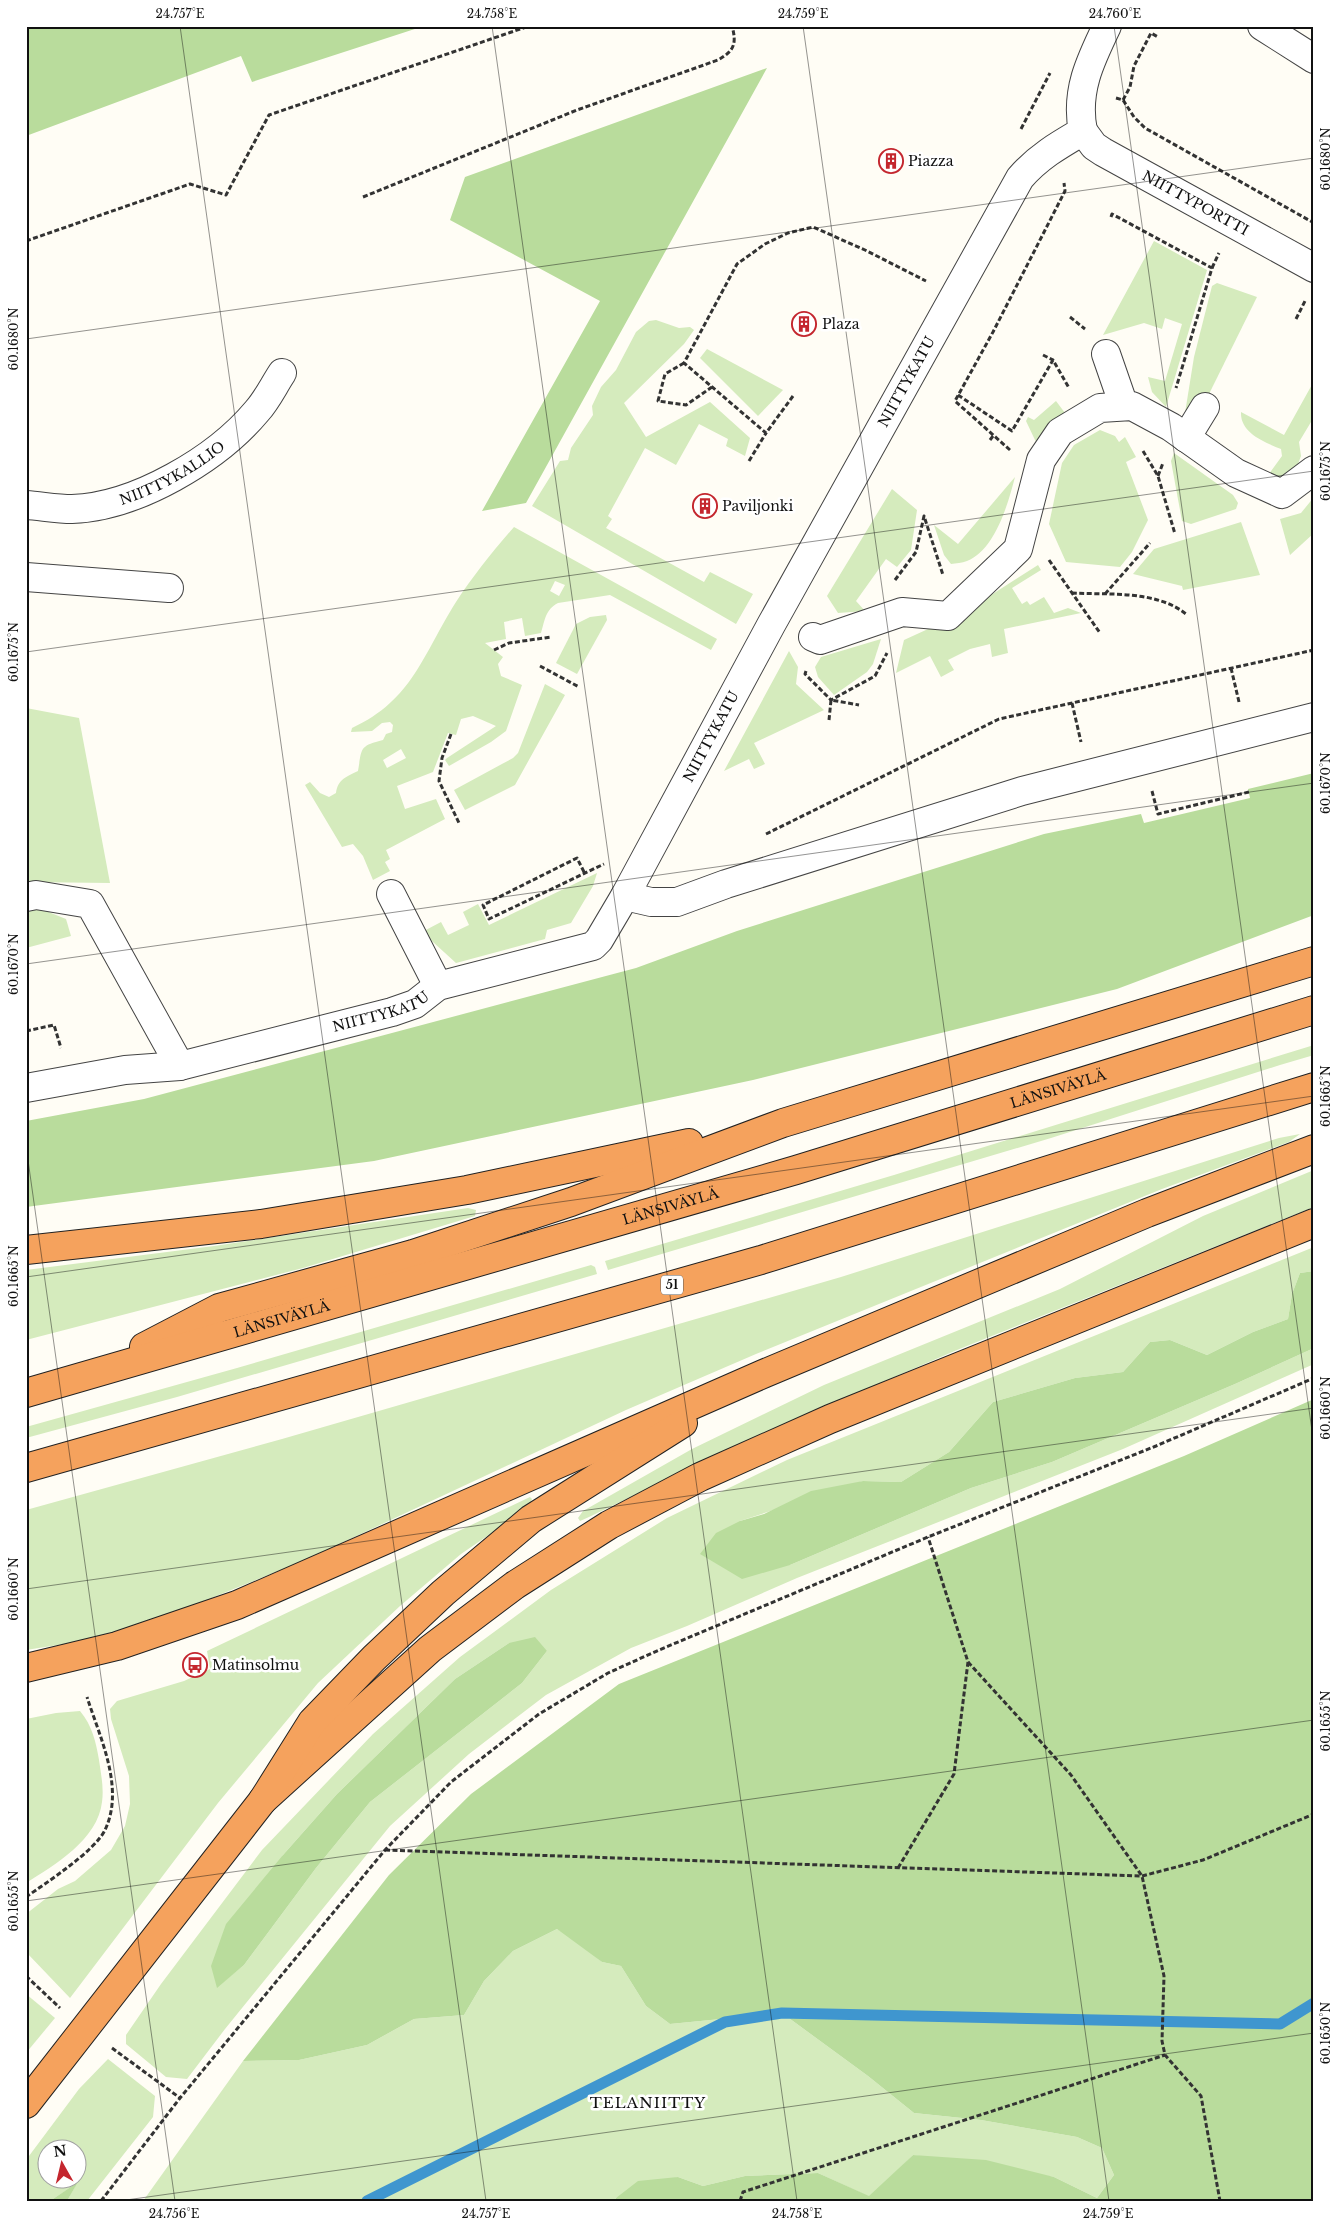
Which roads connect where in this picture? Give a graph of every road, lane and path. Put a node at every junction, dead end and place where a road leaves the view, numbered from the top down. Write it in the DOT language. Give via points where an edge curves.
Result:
graph roads {
  1 [pos="529,26"];
  2 [pos="732,26"];
  3 [pos="1107,26"];
  4 [pos="1262,26"];
  5 [pos="1158,37"];
  6 [pos="1313,58"];
  7 [pos="1081,91"];
  8 [pos="1123,100"];
  9 [pos="1083,132"];
  10 [pos="1063,182"];
  11 [pos="363,197"];
  12 [pos="1111,217"];
  13 [pos="1314,223"];
  14 [pos="26,241"];
  15 [pos="1221,248"];
  16 [pos="1212,268"];
  17 [pos="1314,268"];
  18 [pos="1308,296"];
  19 [pos="954,298"];
  20 [pos="1296,319"];
  21 [pos="1106,354"];
  22 [pos="1044,355"];
  23 [pos="1053,360"];
  24 [pos="684,363"];
  25 [pos="282,373"];
  26 [pos="712,387"];
  27 [pos="958,395"];
  28 [pos="793,396"];
  29 [pos="1121,407"];
  30 [pos="1206,407"];
  31 [pos="1087,416"];
  32 [pos="1176,431"];
  33 [pos="766,433"];
  34 [pos="993,436"];
  35 [pos="990,440"];
  36 [pos="1016,455"];
  37 [pos="749,461"];
  38 [pos="1314,470"];
  39 [pos="26,505"];
  40 [pos="1025,526"];
  41 [pos="1175,534"];
  42 [pos="1150,543"];
  43 [pos="26,577"];
  44 [pos="169,588"];
  45 [pos="1072,593"];
  46 [pos="1105,594"];
  47 [pos="954,610"];
  48 [pos="1186,614"];
  49 [pos="871,623"];
  50 [pos="1100,633"];
  51 [pos="551,637"];
  52 [pos="814,637"];
  53 [pos="494,650"];
  54 [pos="1314,650"];
  55 [pos="883,663"];
  56 [pos="540,666"];
  57 [pos="579,687"];
  58 [pos="831,700"];
  59 [pos="1072,704"];
  60 [pos="859,705"];
  61 [pos="1314,717"];
  62 [pos="828,720"];
  63 [pos="451,734"];
  64 [pos="1088,774"];
  65 [pos="1249,792"];
  66 [pos="1158,814"];
  67 [pos="459,823"];
  68 [pos="769,870"];
  69 [pos="584,872"];
  70 [pos="630,887"];
  71 [pos="391,894"];
  72 [pos="26,897"];
  73 [pos="1314,961"];
  74 [pos="438,986"];
  75 [pos="1314,1010"];
  76 [pos="26,1031"];
  77 [pos="61,1050"];
  78 [pos="180,1066"];
  79 [pos="1314,1087"];
  80 [pos="26,1088"];
  81 [pos="784,1123"];
  82 [pos="1314,1149"];
  83 [pos="1314,1223"];
  84 [pos="26,1250"];
  85 [pos="763,1374"];
  86 [pos="84,1376"];
  87 [pos="1314,1378"];
  88 [pos="26,1393"];
  89 [pos="26,1468"];
  90 [pos="928,1537"];
  91 [pos="968,1662"];
  92 [pos="26,1668"];
  93 [pos="87,1697"];
  94 [pos="263,1800"];
  95 [pos="1314,1814"];
  96 [pos="385,1850"];
  97 [pos="898,1868"];
  98 [pos="1142,1876"];
  99 [pos="26,1898"];
  100 [pos="26,1976"];
  101 [pos="61,2009"];
  102 [pos="110,2046"];
  103 [pos="1165,2055"];
  104 [pos="180,2098"];
  105 [pos="26,2104"];
  106 [pos="101,2201"];
  107 [pos="740,2201"];
  108 [pos="1220,2201"];
  1 -- 14 [label="path" via="269,115 226,195 190,184"];
  2 -- 11 [label="path" via="735,46 731,53 718,60 577,110"];
  3 -- 7 [label="street" via="1091,58"];
  4 -- 6 [label="street"];
  5 -- 8 [label="path" via="1151,33 1134,66 1130,87"];
  7 -- 8 [label="path"];
  7 -- 9 [label="street"];
  8 -- 13 [label="path" via="1145,128"];
  9 -- 17 [label="street, NIITTYPORTTI" via="1103,152"];
  9 -- 19 [label="street, NIITTYKATU" via="1050,150 1020,178"];
  10 -- 27 [label="path" via="1065,191"];
  12 -- 16 [label="path" via="1112,214"];
  15 -- 16 [label="path"];
  16 -- 32 [label="path"];
  18 -- 20 [label="path"];
  19 -- 24 [label="path" via="865,250 813,227 796,231 765,244 737,264"];
  19 -- 70 [label="street, NIITTYKATU" via="771,625"];
  21 -- 29 [label="street"];
  22 -- 23 [label="path"];
  23 -- 27 [label="path" via="1012,431"];
  23 -- 31 [label="path"];
  24 -- 26 [label="path"];
  24 -- 26 [label="path" via="665,374 658,400 686,405"];
  25 -- 39 [label="street, NIITTYKALLIO" via="257,411 218,447 175,478 128,499 91,506 73,509"];
  26 -- 33 [label="path"];
  27 -- 34 [label="path" via="955,401"];
  28 -- 33 [label="path"];
  29 -- 31 [label="street" via="1100,408"];
  29 -- 32 [label="street" via="1132,406"];
  29 -- 41 [label="path" via="1158,476"];
  30 -- 32 [label="street"];
  31 -- 40 [label="street" via="1060,432 1042,460"];
  32 -- 38 [label="street" via="1236,473 1282,494"];
  33 -- 37 [label="path"];
  34 -- 35 [label="path"];
  34 -- 36 [label="path"];
  40 -- 45 [label="path"];
  40 -- 47 [label="street" via="1018,549"];
  42 -- 46 [label="path"];
  43 -- 44 [label="street"];
  45 -- 46 [label="path"];
  45 -- 50 [label="path"];
  46 -- 48 [label="path" via="1139,596 1177,607"];
  47 -- 49 [label="street" via="948,616 902,612"];
  47 -- 49 [label="path" via="924,516 916,552 873,607"];
  49 -- 52 [label="street" via="820,640"];
  51 -- 53 [label="path" via="509,643"];
  52 -- 58 [label="path" via="805,674"];
  54 -- 59 [label="path"];
  55 -- 58 [label="path" via="875,676"];
  56 -- 57 [label="path"];
  58 -- 60 [label="path"];
  58 -- 62 [label="path"];
  59 -- 64 [label="path"];
  59 -- 68 [label="path" via="999,719 759,838"];
  61 -- 64 [label="street"];
  63 -- 67 [label="path" via="442,758 439,780"];
  64 -- 68 [label="street" via="1022,791"];
  65 -- 66 [label="path"];
  68 -- 70 [label="street" via="677,902 651,902"];
  69 -- 69 [label="path" via="490,919 482,905 577,858"];
  69 -- 70 [label="path" via="603,863"];
  70 -- 74 [label="street, NIITTYKATU" via="593,946"];
  71 -- 74 [label="street"];
  72 -- 78 [label="street" via="36,895 90,904"];
  73 -- 81 [label="highway"];
  74 -- 78 [label="street, NIITTYKATU" via="415,1004 392,1012"];
  75 -- 86 [label="highway, LÄNSIVÄYLÄ" via="796,1170"];
  76 -- 77 [label="path" via="54,1025"];
  78 -- 80 [label="street, NIITTYKATU" via="125,1070"];
  79 -- 89 [label="highway, 51" via="761,1260"];
  81 -- 84 [label="highway" via="467,1190 261,1224"];
  81 -- 86 [label="highway" via="552,1208 412,1254 219,1308"];
  82 -- 85 [label="highway" via="1147,1213"];
  83 -- 94 [label="highway" via="830,1418 700,1477 609,1525 515,1585 430,1649"];
  85 -- 92 [label="highway" via="236,1605 117,1646"];
  85 -- 94 [label="highway" via="531,1519 443,1593 312,1722"];
  86 -- 88 [label="highway, LÄNSIVÄYLÄ"];
  87 -- 90 [label="path" via="1156,1446"];
  90 -- 91 [label="path"];
  90 -- 96 [label="path" via="608,1673 539,1714 451,1782"];
  91 -- 97 [label="path" via="954,1774"];
  91 -- 98 [label="path" via="1070,1775"];
  93 -- 99 [label="path" via="110,1770 113,1802 105,1832 84,1854"];
  94 -- 105 [label="highway"];
  95 -- 98 [label="path" via="1203,1860"];
  96 -- 97 [label="path"];
  96 -- 104 [label="path"];
  97 -- 98 [label="path"];
  98 -- 103 [label="path" via="1164,1976 1162,2041"];
  100 -- 101 [label="path"];
  102 -- 104 [label="path"];
  103 -- 107 [label="path" via="744,2192"];
  103 -- 108 [label="path" via="1201,2096"];
  104 -- 106 [label="path"];
}
